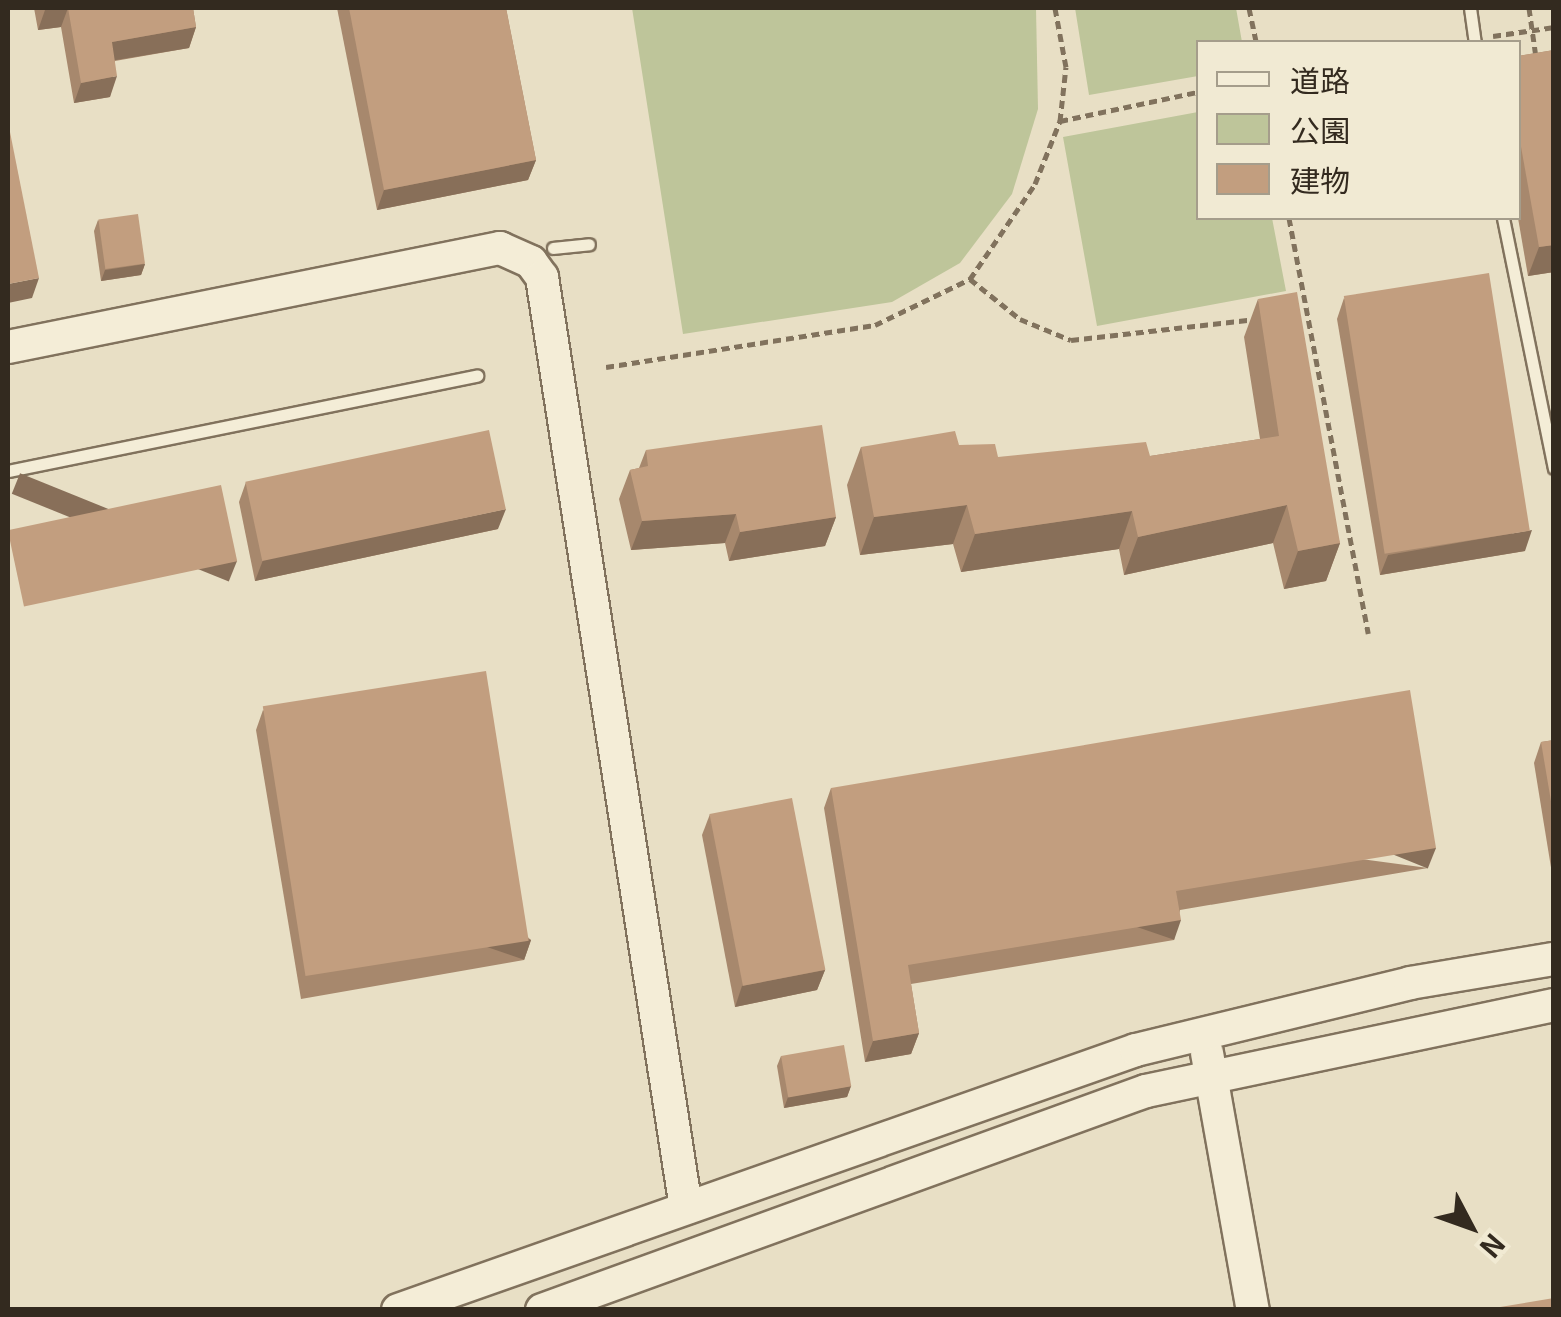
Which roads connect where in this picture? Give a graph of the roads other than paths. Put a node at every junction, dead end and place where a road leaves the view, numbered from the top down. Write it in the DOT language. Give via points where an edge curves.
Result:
graph roads {
  1 [pos="1470,8"];
  2 [pos="1475,40"];
  3 [pos="1504,220"];
  4 [pos="589,244"];
  5 [pos="553,248"];
  6 [pos="8,347"];
  7 [pos="478,376"];
  8 [pos="1554,468"];
  9 [pos="8,471"];
  10 [pos="1554,959"];
  11 [pos="1554,1005"];
  12 [pos="1204,1031"];
  13 [pos="1211,1074"];
  14 [pos="686,1208"];
  15 [pos="398,1310"];
  16 [pos="542,1310"];
  17 [pos="1253,1310"];
  1 -- 2 [label="lane"];
  3 -- 8 [label="lane"];
  4 -- 5 [label="lane"];
  6 -- 14 [label="street" via="500,248 531,262 542,277"];
  7 -- 9 [label="lane"];
  10 -- 12 [label="street"];
  11 -- 13 [label="street"];
  12 -- 13 [label="street"];
  12 -- 14 [label="street"];
  13 -- 16 [label="street"];
  13 -- 17 [label="street"];
  14 -- 15 [label="street"];
}
